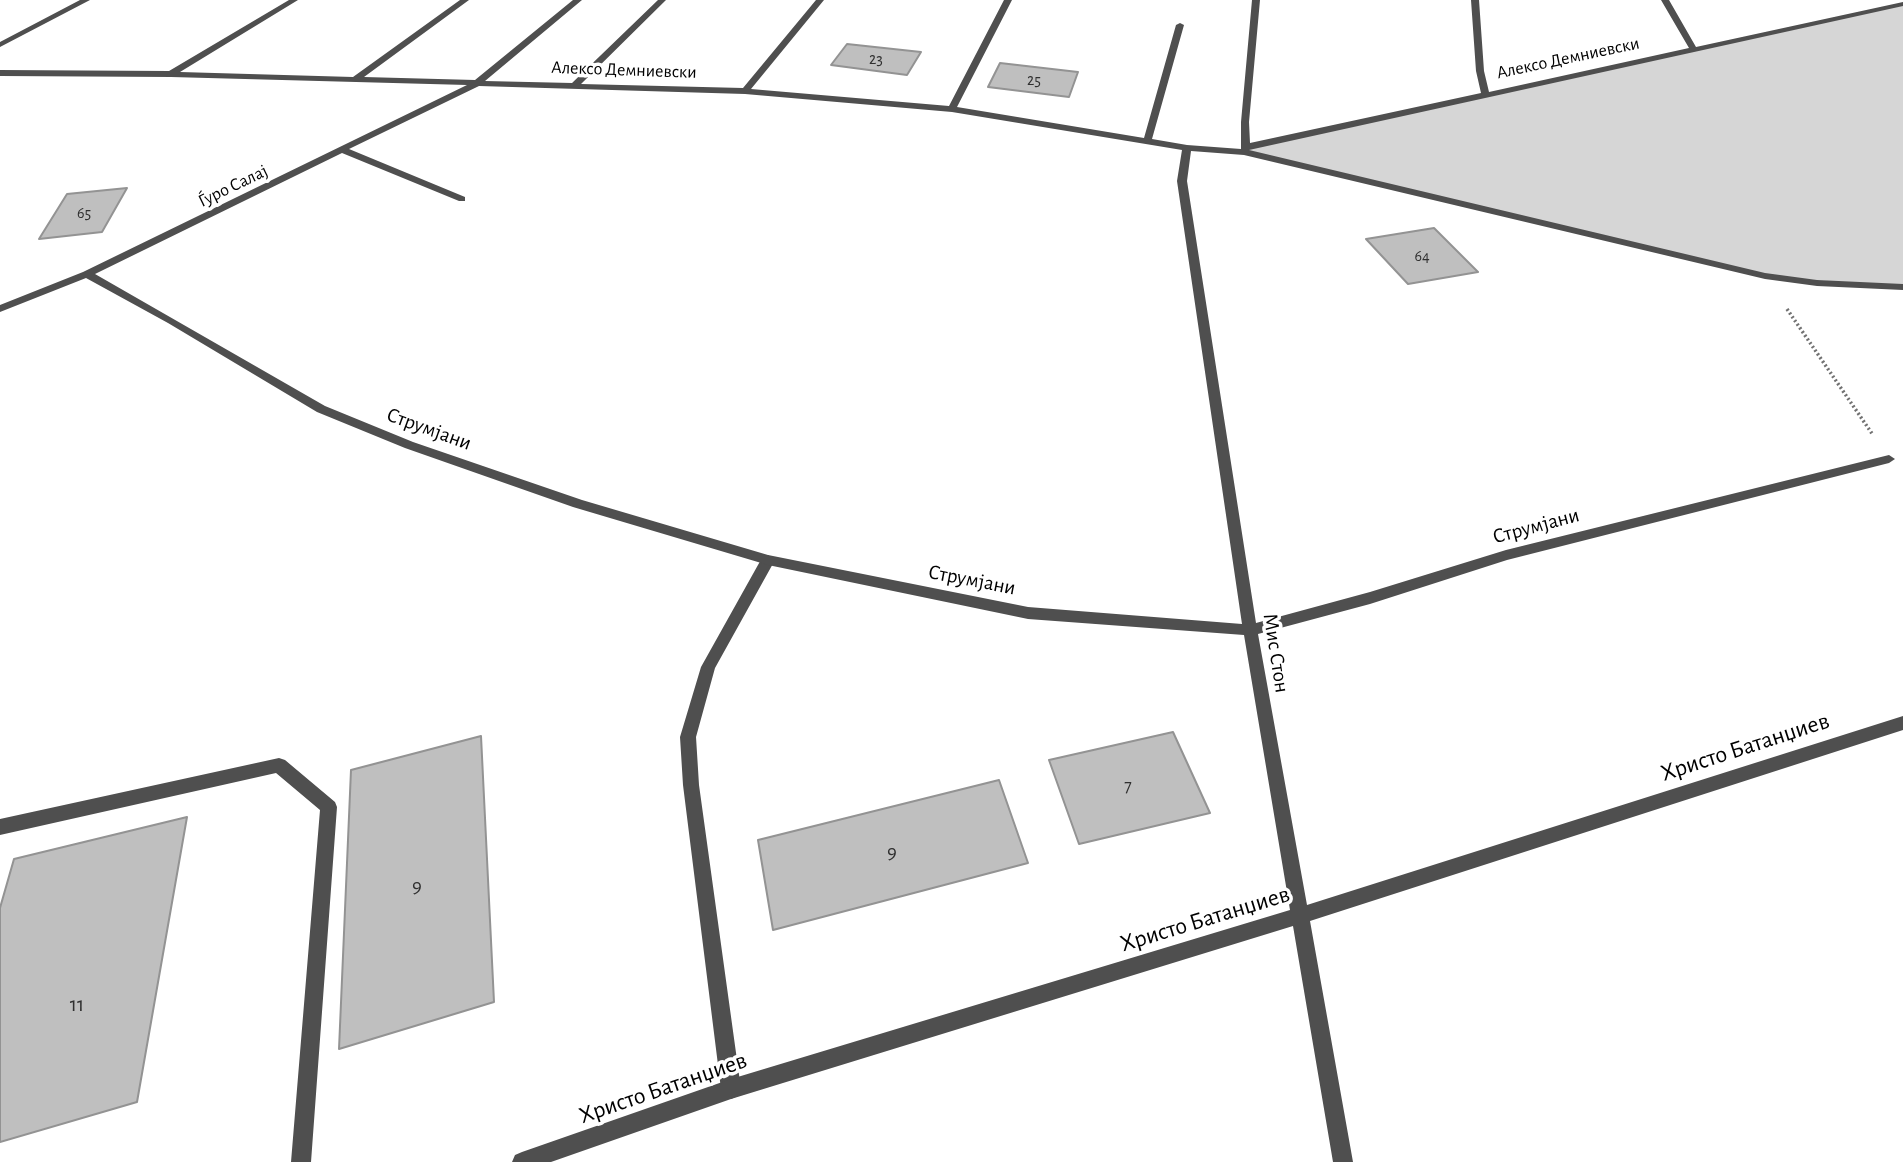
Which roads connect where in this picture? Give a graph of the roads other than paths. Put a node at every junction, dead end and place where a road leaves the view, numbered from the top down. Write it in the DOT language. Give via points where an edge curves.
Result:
graph roads {
  1 [pos="86,0"];
  2 [pos="294,0"];
  3 [pos="466,0"];
  4 [pos="578,0"];
  5 [pos="663,0"];
  6 [pos="820,0"];
  7 [pos="1007,0"];
  8 [pos="1256,0"];
  9 [pos="1475,0"];
  10 [pos="1665,0"];
  11 [pos="1903,4"];
  12 [pos="1180,25"];
  13 [pos="0,45"];
  14 [pos="1693,49"];
  15 [pos="0,73"];
  16 [pos="171,74"];
  17 [pos="356,79"];
  18 [pos="475,83"];
  19 [pos="575,85"];
  20 [pos="745,91"];
  21 [pos="1485,94"];
  22 [pos="952,109"];
  23 [pos="1147,142"];
  24 [pos="1187,149"];
  25 [pos="343,150"];
  26 [pos="1245,150"];
  27 [pos="462,199"];
  28 [pos="87,274"];
  29 [pos="1903,287"];
  30 [pos="0,309"];
  31 [pos="1889,459"];
  32 [pos="768,560"];
  33 [pos="1250,630"];
  34 [pos="1903,723"];
  35 [pos="0,827"];
  36 [pos="1299,916"];
  37 [pos="731,1089"];
  38 [pos="301,1162"];
  39 [pos="522,1162"];
  40 [pos="1343,1162"];
  1 -- 13 [label="street"];
  2 -- 16 [label="street"];
  3 -- 17 [label="street"];
  4 -- 18 [label="street, Ѓуро Салај"];
  5 -- 19 [label="street"];
  6 -- 20 [label="street"];
  7 -- 22 [label="street"];
  8 -- 26 [label="street"];
  9 -- 21 [label="street"];
  10 -- 14 [label="street"];
  11 -- 14 [label="street, Алексо Демниевски"];
  12 -- 23 [label="street"];
  14 -- 21 [label="street, Алексо Демниевски"];
  15 -- 16 [label="street, Алексо Демниевски"];
  16 -- 17 [label="street, Алексо Демниевски"];
  17 -- 18 [label="street, Алексо Демниевски"];
  18 -- 19 [label="street, Алексо Демниевски"];
  18 -- 25 [label="street, Ѓуро Салај"];
  19 -- 20 [label="street, Алексо Демниевски"];
  20 -- 22 [label="street, Алексо Демниевски"];
  21 -- 26 [label="street, Алексо Демниевски"];
  22 -- 23 [label="street, Алексо Демниевски"];
  23 -- 24 [label="street, Алексо Демниевски"];
  24 -- 26 [label="street, Алексо Демниевски"];
  24 -- 33 [label="street, Мис Стон" via="1182,181"];
  25 -- 27 [label="street"];
  25 -- 28 [label="street, Ѓуро Салај"];
  26 -- 29 [label="street, Алексо Демниевски" via="1765,276"];
  28 -- 30 [label="street, Ѓуро Салај"];
  28 -- 32 [label="street, Струмјани" via="321,409 578,504"];
  31 -- 33 [label="street, Струмјани" via="1506,555"];
  32 -- 33 [label="street, Струмјани" via="1028,613"];
  32 -- 37 [label="street" via="708,667 688,737"];
  33 -- 36 [label="street, Мис Стон"];
  34 -- 36 [label="street, Христо Батанџиев"];
  35 -- 38 [label="street" via="278,765 329,807"];
  36 -- 37 [label="street, Христо Батанџиев"];
  36 -- 40 [label="street, Мис Стон"];
  37 -- 39 [label="street, Христо Батанџиев"];
}
